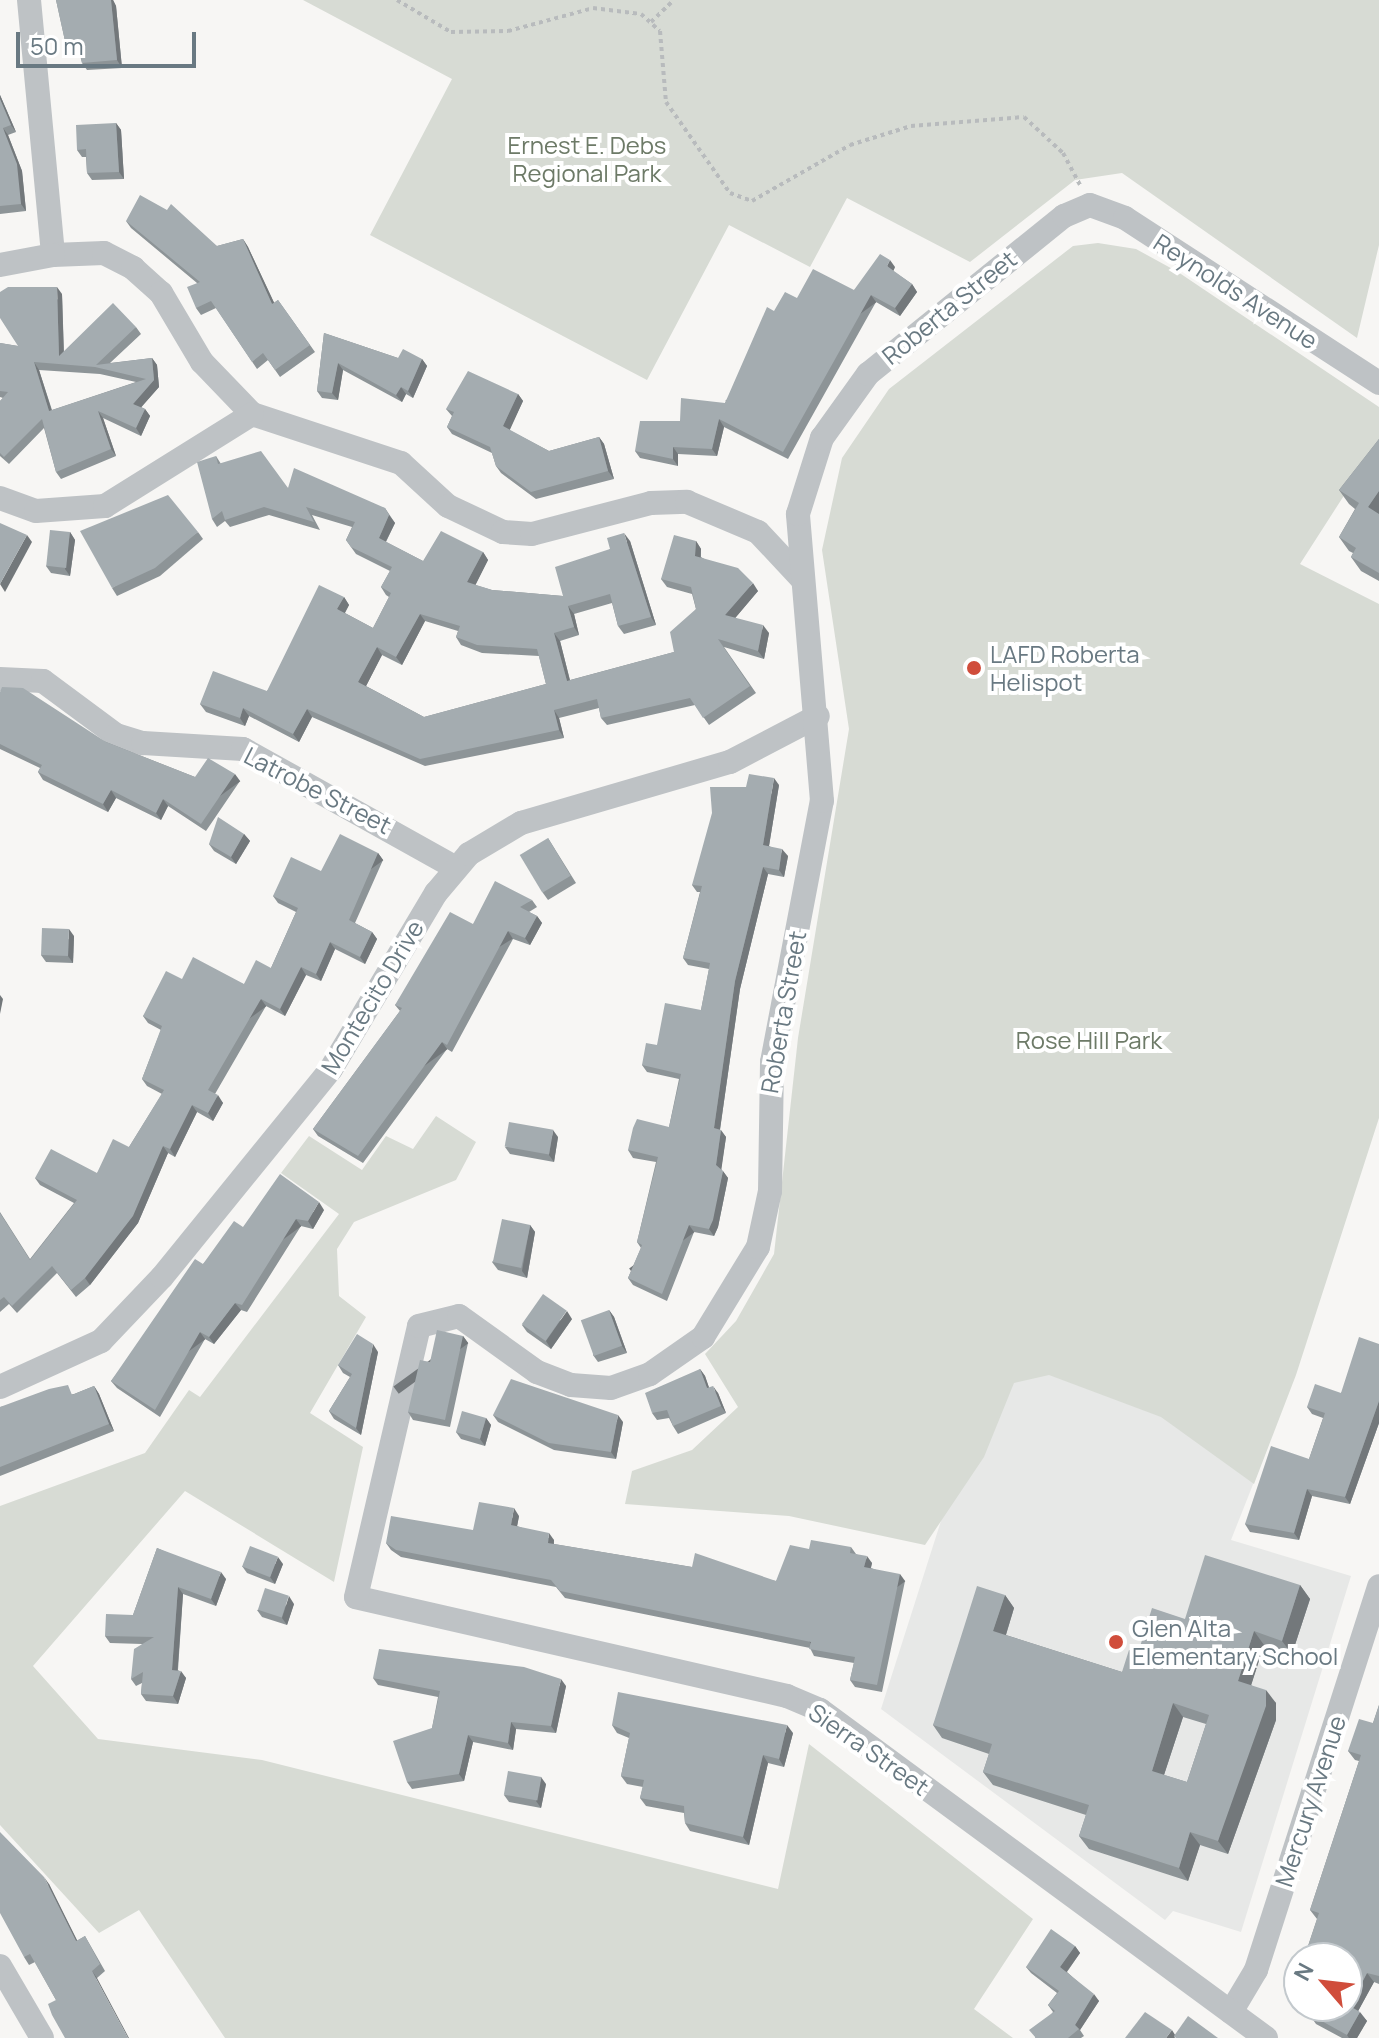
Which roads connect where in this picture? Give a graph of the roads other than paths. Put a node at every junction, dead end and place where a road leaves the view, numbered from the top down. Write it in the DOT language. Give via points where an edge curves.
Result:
graph roads {
  1 [pos="29,0"];
  2 [pos="1090,205"];
  3 [pos="53,255"];
  4 [pos="0,265"];
  5 [pos="1377,376"];
  6 [pos="252,414"];
  7 [pos="0,498"];
  8 [pos="801,578"];
  9 [pos="0,679"];
  10 [pos="818,716"];
  11 [pos="454,867"];
  12 [pos="0,1387"];
  13 [pos="1379,1586"];
  14 [pos="356,1597"];
  15 [pos="0,1966"];
  16 [pos="1231,2012"];
  17 [pos="42,2038"];
  18 [pos="1266,2038"];
  1 -- 3 [label="street"];
  2 -- 5 [label="street, Reynolds Avenue" via="1125,218"];
  2 -- 8 [label="street, Roberta Street" via="1064,216 868,374 822,438 806,476 798,514"];
  3 -- 4 [label="street"];
  3 -- 6 [label="street" via="104,253 133,268 161,293 202,362"];
  6 -- 7 [label="street" via="105,506 36,511"];
  6 -- 8 [label="street" via="401,463 448,506 503,532 532,534 651,503 687,502 758,532"];
  8 -- 10 [label="street, Roberta Street"];
  9 -- 11 [label="street, Latrobe Street" via="43,681 116,735 143,743 243,749"];
  10 -- 11 [label="street, Montecito Drive" via="730,762 521,823"];
  10 -- 14 [label="street, Roberta Street" via="822,801 772,1062 770,1191 758,1247 736,1294 703,1337 650,1374 611,1388 571,1385 537,1372 459,1316 419,1326"];
  11 -- 12 [label="street, Montecito Drive" via="331,1069 162,1277 101,1341"];
  13 -- 16 [label="street, Mercury Avenue" via="1256,1970"];
  14 -- 16 [label="street, Sierra Street" via="787,1696 820,1710"];
  15 -- 17 [label="street"];
  16 -- 18 [label="street, Sierra Street"];
}
